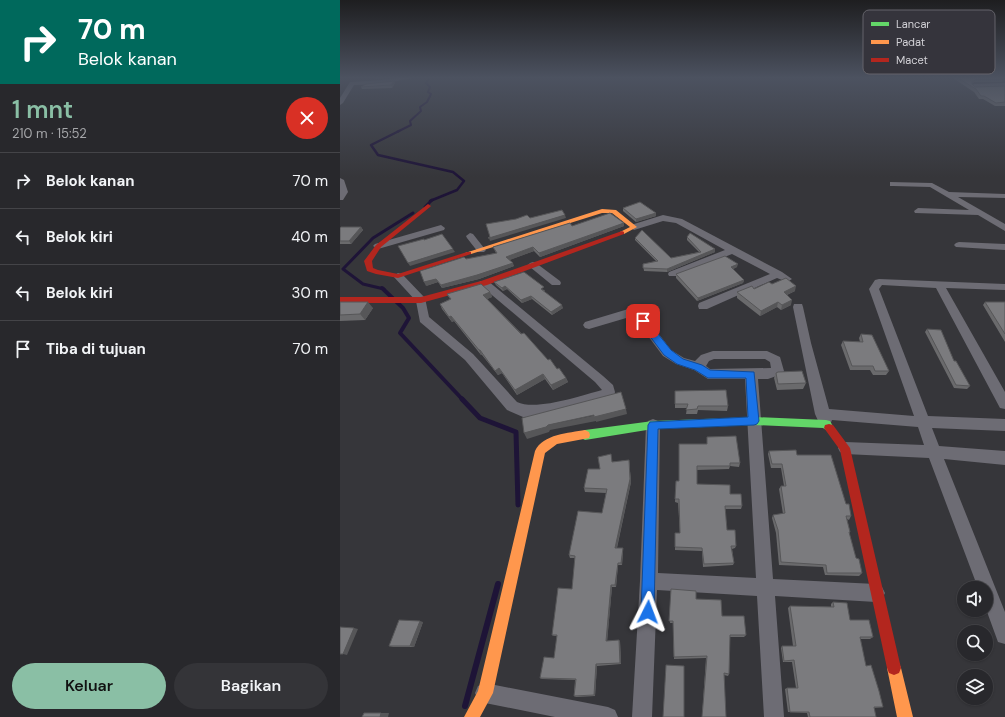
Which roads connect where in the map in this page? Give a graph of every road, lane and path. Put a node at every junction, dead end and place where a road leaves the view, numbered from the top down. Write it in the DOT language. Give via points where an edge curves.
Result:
graph roads {
  1 [pos="340,180"];
  2 [pos="893,184"];
  3 [pos="948,194"];
  4 [pos="1005,196"];
  5 [pos="340,198"];
  6 [pos="428,206"];
  7 [pos="918,212"];
  8 [pos="979,213"];
  9 [pos="995,222"];
  10 [pos="1005,222"];
  11 [pos="634,227"];
  12 [pos="441,228"];
  13 [pos="1005,228"];
  14 [pos="470,236"];
  15 [pos="959,245"];
  16 [pos="378,246"];
  17 [pos="1005,247"];
  18 [pos="481,250"];
  19 [pos="733,250"];
  20 [pos="533,265"];
  21 [pos="673,274"];
  22 [pos="398,276"];
  23 [pos="484,283"];
  24 [pos="556,283"];
  25 [pos="939,284"];
  26 [pos="1005,286"];
  27 [pos="340,300"];
  28 [pos="421,300"];
  29 [pos="703,306"];
  30 [pos="798,307"];
  31 [pos="589,324"];
  32 [pos="698,367"];
  33 [pos="751,374"];
  34 [pos="1005,404"];
  35 [pos="824,419"];
  36 [pos="754,421"];
  37 [pos="923,422"];
  38 [pos="653,425"];
  39 [pos="1005,425"];
  40 [pos="845,448"];
  41 [pos="934,452"];
  42 [pos="1005,458"];
  43 [pos="649,582"];
  44 [pos="765,587"];
  45 [pos="876,593"];
  46 [pos="1005,635"];
  47 [pos="485,693"];
  48 [pos="472,717"];
  49 [pos="608,717"];
  50 [pos="642,717"];
  51 [pos="774,717"];
  52 [pos="905,717"];
  1 -- 5 [label="street" via="344,192"];
  2 -- 3 [label="street" via="932,185"];
  3 -- 4 [label="street"];
  3 -- 8 [label="street"];
  6 -- 16 [label="street"];
  7 -- 8 [label="street"];
  8 -- 9 [label="street"];
  9 -- 10 [label="street"];
  9 -- 13 [label="street"];
  11 -- 18 [label="street" via="614,211 605,211"];
  11 -- 19 [label="street" via="658,219 674,220 697,229"];
  11 -- 20 [label="street"];
  12 -- 16 [label="street"];
  14 -- 18 [label="street"];
  15 -- 17 [label="street"];
  16 -- 22 [label="street" via="368,261 368,267 376,272"];
  18 -- 22 [label="street"];
  19 -- 21 [label="street"];
  19 -- 29 [label="street" via="782,276"];
  20 -- 23 [label="street"];
  20 -- 24 [label="street"];
  22 -- 28 [label="street"];
  23 -- 28 [label="street"];
  23 -- 28 [label="street" via="599,379 608,392 605,395 539,411 512,406 469,357 424,319"];
  25 -- 26 [label="street"];
  25 -- 34 [label="street"];
  25 -- 37 [label="street" via="879,282 874,289"];
  27 -- 28 [label="street"];
  30 -- 35 [label="street"];
  31 -- 32 [label="street" via="635,310 667,353"];
  32 -- 33 [label="street" via="708,374"];
  32 -- 33 [label="street" via="705,358 713,355 767,355 776,360 778,371"];
  33 -- 36 [label="street"];
  35 -- 36 [label="street"];
  35 -- 37 [label="street"];
  35 -- 40 [label="street"];
  36 -- 38 [label="street"];
  36 -- 44 [label="street"];
  37 -- 39 [label="street"];
  37 -- 41 [label="street"];
  38 -- 43 [label="street"];
  38 -- 47 [label="street" via="553,440 540,451"];
  40 -- 41 [label="street"];
  40 -- 45 [label="street"];
  41 -- 42 [label="street"];
  41 -- 46 [label="street"];
  43 -- 44 [label="street"];
  43 -- 50 [label="street"];
  44 -- 45 [label="street"];
  44 -- 51 [label="street"];
  45 -- 52 [label="street"];
  47 -- 48 [label="street"];
  47 -- 49 [label="street"];
}
